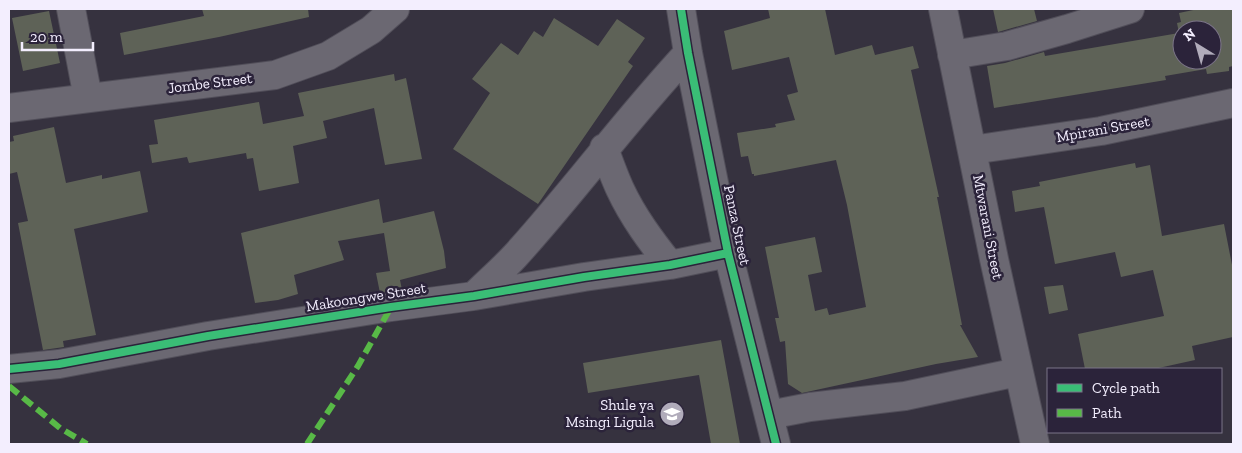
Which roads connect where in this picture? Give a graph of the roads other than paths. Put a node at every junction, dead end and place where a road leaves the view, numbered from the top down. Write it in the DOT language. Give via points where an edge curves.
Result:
graph roads {
  1 [pos="71,9"];
  2 [pos="395,9"];
  3 [pos="681,9"];
  4 [pos="943,9"];
  5 [pos="1130,9"];
  6 [pos="688,53"];
  7 [pos="952,55"];
  8 [pos="88,98"];
  9 [pos="1233,103"];
  10 [pos="9,108"];
  11 [pos="604,148"];
  12 [pos="972,150"];
  13 [pos="728,253"];
  14 [pos="670,265"];
  15 [pos="474,296"];
  16 [pos="9,369"];
  17 [pos="1018,372"];
  18 [pos="769,415"];
  19 [pos="776,444"];
  20 [pos="1035,444"];
  1 -- 8 [label="street"];
  2 -- 8 [label="street, Jombe Street" via="371,30 328,56 275,75"];
  3 -- 6 [label="street, Panza Street"];
  4 -- 7 [label="street, Mtwarani Street"];
  5 -- 7 [label="street" via="1007,46"];
  6 -- 11 [label="street"];
  6 -- 13 [label="street, Panza Street"];
  7 -- 12 [label="street, Mtwarani Street"];
  8 -- 10 [label="street, Jombe Street"];
  9 -- 12 [label="street, Mpirani Street" via="1101,131"];
  11 -- 14 [label="street" via="633,213"];
  11 -- 15 [label="street" via="514,258"];
  12 -- 17 [label="street, Mtwarani Street"];
  13 -- 14 [label="street, Makoongwe Street"];
  13 -- 18 [label="street, Panza Street"];
  14 -- 15 [label="street, Makoongwe Street"];
  15 -- 16 [label="street, Makoongwe Street" via="390,306 59,364"];
  17 -- 18 [label="street" via="905,396"];
  17 -- 20 [label="street, Mtwarani Street"];
  18 -- 19 [label="street, Panza Street"];
}
